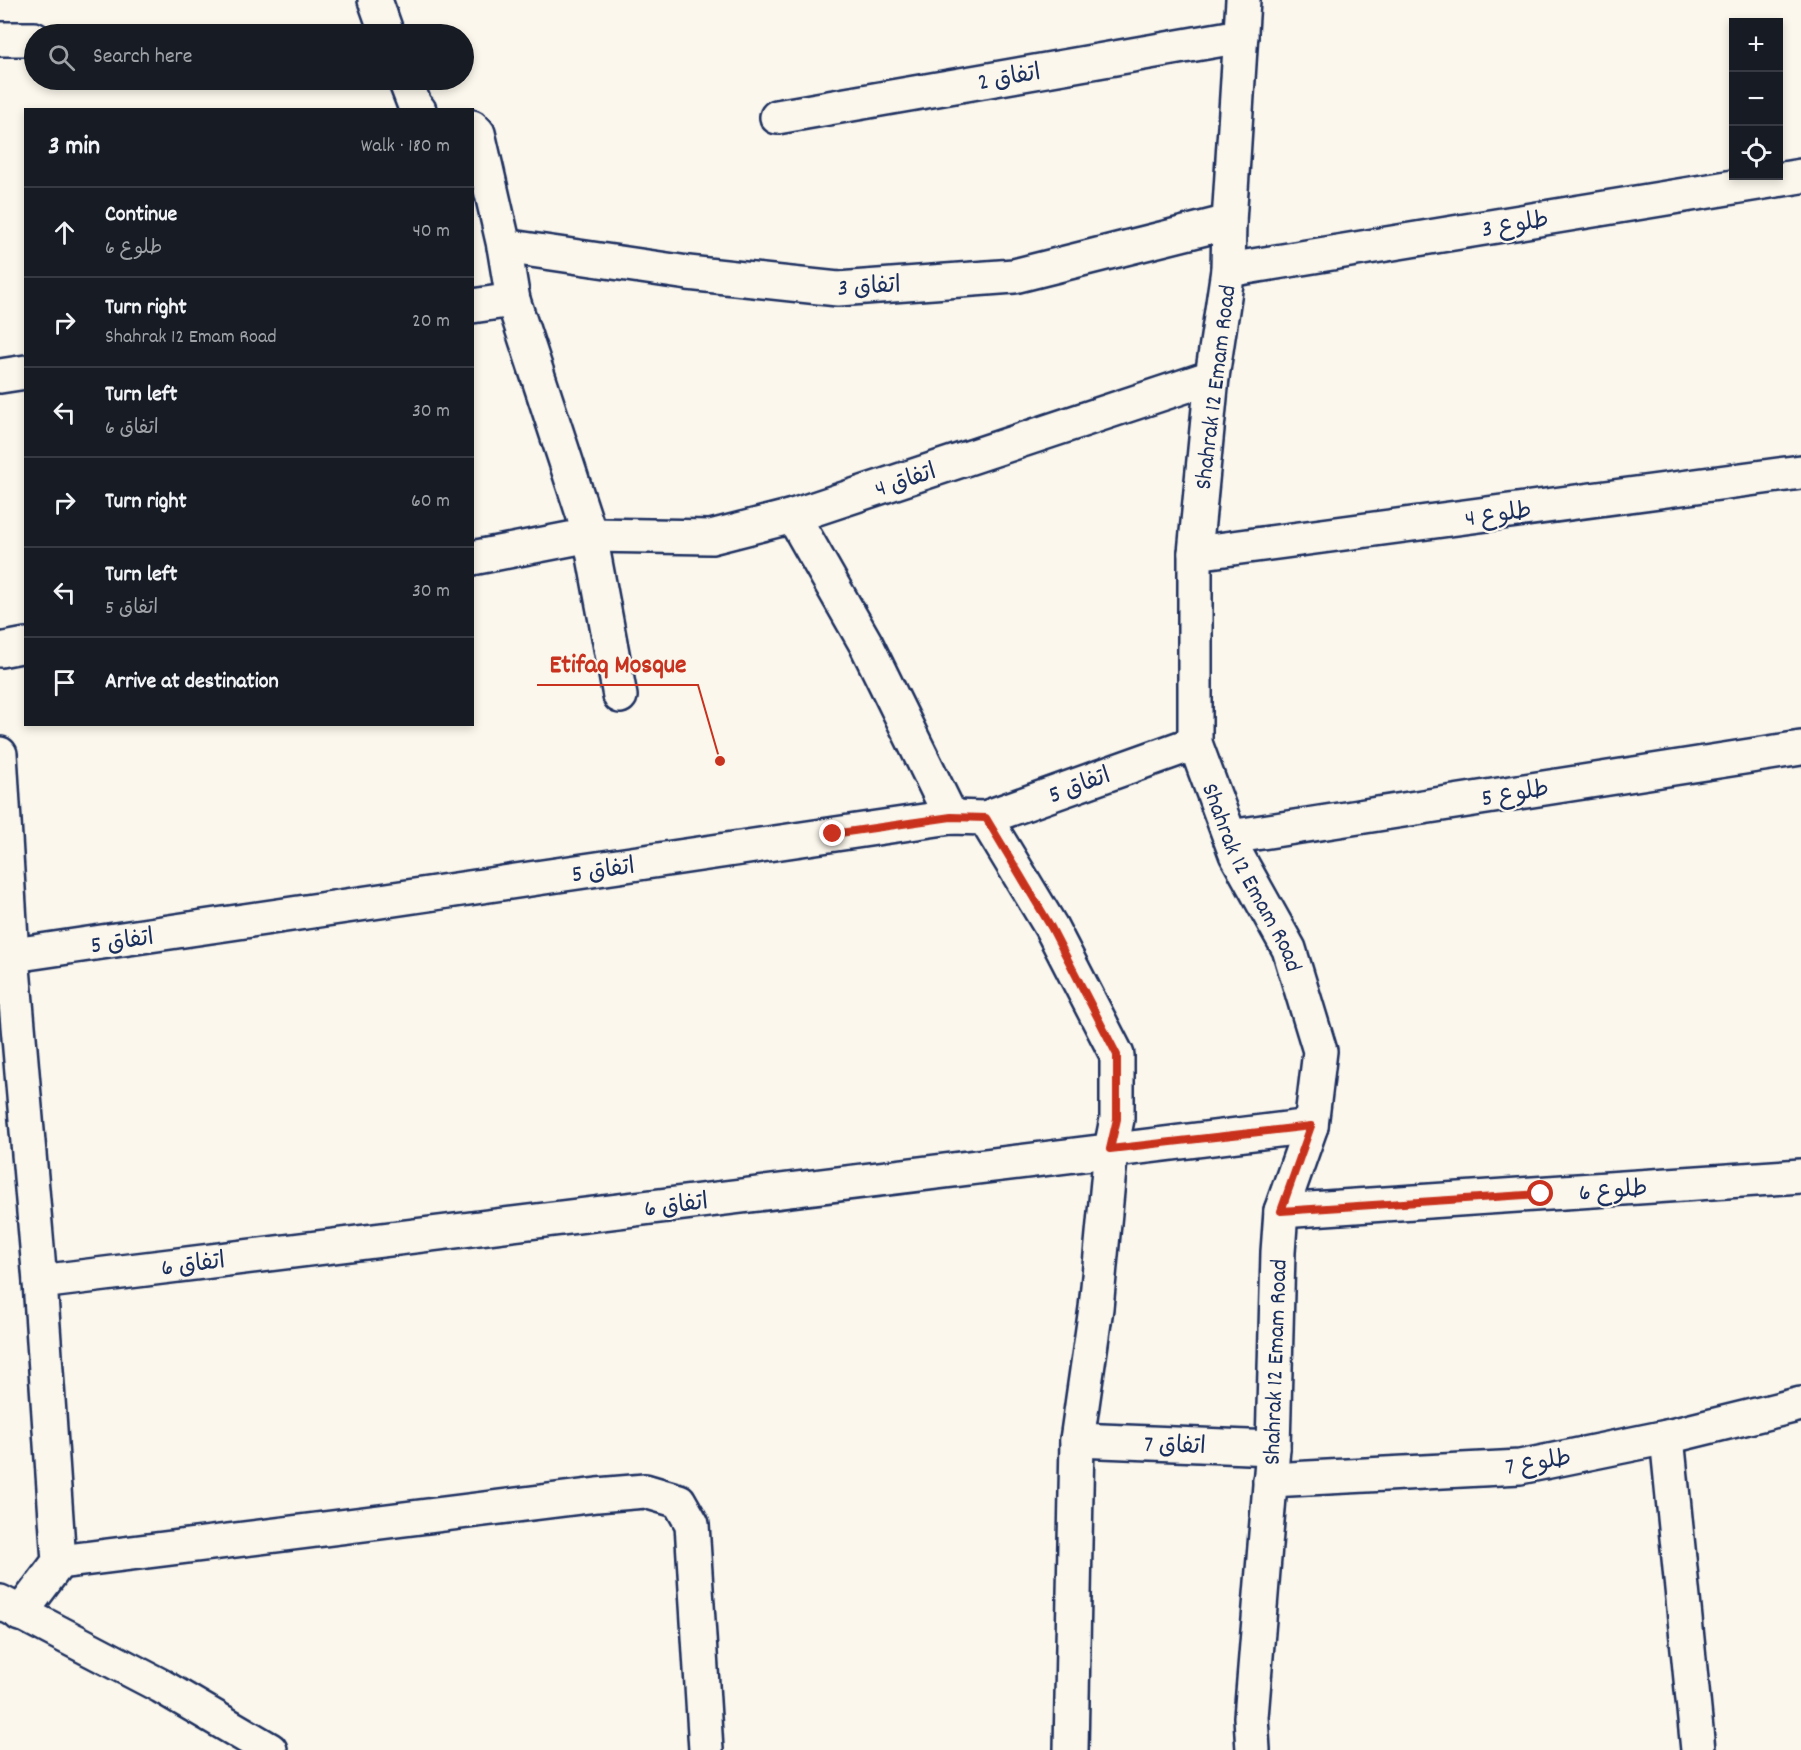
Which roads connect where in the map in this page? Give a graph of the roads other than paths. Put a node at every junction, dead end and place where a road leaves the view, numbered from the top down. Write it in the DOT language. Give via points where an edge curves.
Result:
graph roads {
  1 [pos="375,0"];
  2 [pos="1243,0"];
  3 [pos="383,24"];
  4 [pos="1241,36"];
  5 [pos="0,39"];
  6 [pos="24,39"];
  7 [pos="409,90"];
  8 [pos="416,108"];
  9 [pos="777,117"];
  10 [pos="474,129"];
  11 [pos="1801,176"];
  12 [pos="1229,222"];
  13 [pos="504,246"];
  14 [pos="1228,270"];
  15 [pos="513,300"];
  16 [pos="474,306"];
  17 [pos="24,372"];
  18 [pos="0,376"];
  19 [pos="1212,377"];
  20 [pos="1801,472"];
  21 [pos="793,516"];
  22 [pos="590,535"];
  23 [pos="1195,553"];
  24 [pos="474,558"];
  25 [pos="24,645"];
  26 [pos="0,650"];
  27 [pos="620,696"];
  28 [pos="1195,743"];
  29 [pos="1801,748"];
  30 [pos="0,754"];
  31 [pos="951,817"];
  32 [pos="986,818"];
  33 [pos="1230,837"];
  34 [pos="6,956"];
  35 [pos="1311,1126"];
  36 [pos="1110,1149"];
  37 [pos="1801,1176"];
  38 [pos="1281,1211"];
  39 [pos="40,1282"];
  40 [pos="1801,1404"];
  41 [pos="1667,1437"];
  42 [pos="1077,1440"];
  43 [pos="1274,1448"];
  44 [pos="1270,1480"];
  45 [pos="58,1562"];
  46 [pos="10,1608"];
  47 [pos="270,1750"];
  48 [pos="706,1750"];
  49 [pos="1071,1750"];
  50 [pos="1253,1750"];
  51 [pos="1698,1750"];
  1 -- 3 [label="street"];
  2 -- 4 [label="street, Shahrak 12 Emam Road"];
  4 -- 9 [label="street, اتفاق 2"];
  4 -- 12 [label="street, Shahrak 12 Emam Road"];
  5 -- 6 [label="street"];
  7 -- 8 [label="street"];
  10 -- 13 [label="street"];
  11 -- 14 [label="street, طلوع 3"];
  12 -- 13 [label="street, اتفاق 3" via="1014,276 838,289 688,273"];
  12 -- 14 [label="street, Shahrak 12 Emam Road"];
  13 -- 15 [label="street"];
  14 -- 19 [label="street, Shahrak 12 Emam Road"];
  15 -- 16 [label="street"];
  15 -- 22 [label="street"];
  17 -- 18 [label="street"];
  19 -- 21 [label="street, اتفاق 4"];
  19 -- 23 [label="street, Shahrak 12 Emam Road"];
  20 -- 23 [label="street, طلوع 4"];
  21 -- 22 [label="street, اتفاق 4" via="711,537"];
  21 -- 31 [label="street" via="866,644"];
  22 -- 24 [label="street, اتفاق 4"];
  22 -- 27 [label="street"];
  23 -- 28 [label="street, Shahrak 12 Emam Road"];
  25 -- 26 [label="street"];
  28 -- 32 [label="street, اتفاق 5"];
  28 -- 33 [label="street, Shahrak 12 Emam Road"];
  29 -- 33 [label="street, طلوع 5"];
  30 -- 34 [label="street"];
  31 -- 32 [label="street, اتفاق 5"];
  31 -- 34 [label="street, اتفاق 5"];
  32 -- 36 [label="street" via="1051,927 1117,1055 1117,1119"];
  33 -- 35 [label="street, Shahrak 12 Emam Road" via="1289,950 1320,1051"];
  34 -- 39 [label="street"];
  35 -- 36 [label="street, اتفاق 6"];
  35 -- 38 [label="street, Shahrak 12 Emam Road"];
  36 -- 39 [label="street, اتفاق 6"];
  36 -- 42 [label="street" via="1096,1308"];
  37 -- 38 [label="street, طلوع 6"];
  38 -- 43 [label="street, Shahrak 12 Emam Road"];
  39 -- 45 [label="street"];
  40 -- 41 [label="street, طلوع 7"];
  41 -- 44 [label="street, طلوع 7" via="1520,1467"];
  41 -- 51 [label="street"];
  42 -- 43 [label="street, اتفاق 7"];
  42 -- 49 [label="street"];
  43 -- 44 [label="street, Shahrak 12 Emam Road"];
  44 -- 50 [label="street, Shahrak 12 Emam Road" via="1251,1717"];
  45 -- 46 [label="street"];
  45 -- 48 [label="street" via="597,1495 645,1491 679,1500 692,1524"];
  46 -- 47 [label="street" via="161,1686"];
}
